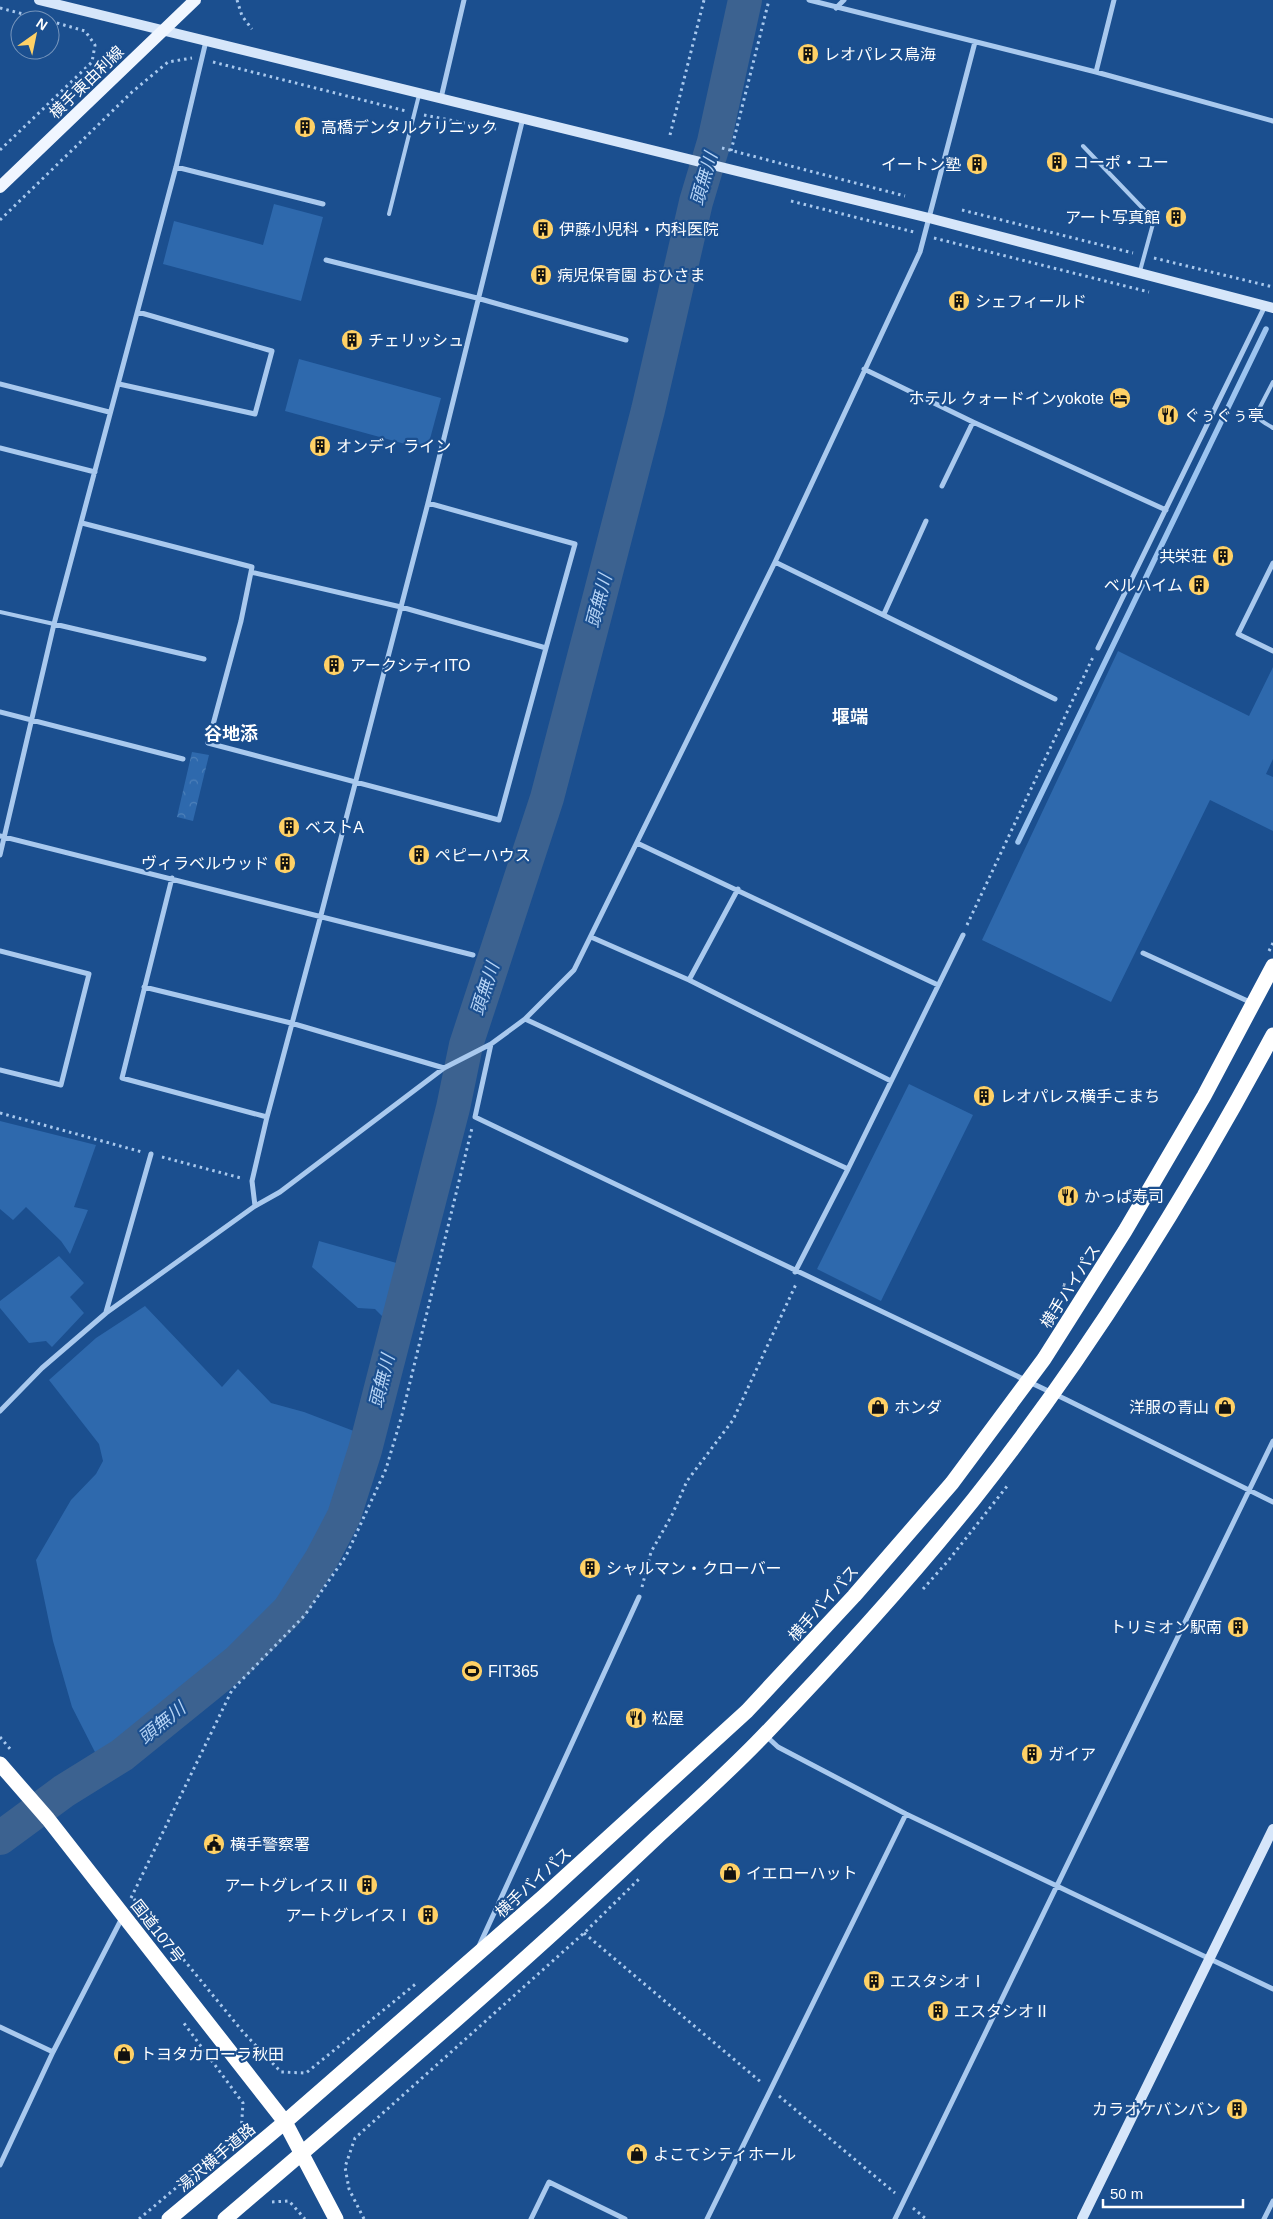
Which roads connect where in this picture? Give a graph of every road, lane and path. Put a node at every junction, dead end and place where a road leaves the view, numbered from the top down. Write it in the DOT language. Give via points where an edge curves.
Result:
graph roads {
  1 [pos="39,0"];
  2 [pos="195,0"];
  3 [pos="237,0"];
  4 [pos="464,0"];
  5 [pos="704,0"];
  6 [pos="769,0"];
  7 [pos="809,0"];
  8 [pos="844,0"];
  9 [pos="1114,0"];
  10 [pos="836,8"];
  11 [pos="60,24"];
  12 [pos="252,29"];
  13 [pos="164,30"];
  14 [pos="206,40"];
  15 [pos="975,42"];
  16 [pos="202,60"];
  17 [pos="1096,72"];
  18 [pos="420,92"];
  19 [pos="441,98"];
  20 [pos="415,113"];
  21 [pos="523,118"];
  22 [pos="1273,121"];
  23 [pos="519,134"];
  24 [pos="670,135"];
  25 [pos="1082,146"];
  26 [pos="722,148"];
  27 [pos="0,150"];
  28 [pos="731,151"];
  29 [pos="176,167"];
  30 [pos="0,187"];
  31 [pos="789,200"];
  32 [pos="934,203"];
  33 [pos="323,204"];
  34 [pos="389,214"];
  35 [pos="929,218"];
  36 [pos="0,220"];
  37 [pos="924,235"];
  38 [pos="1144,255"];
  39 [pos="326,260"];
  40 [pos="1139,273"];
  41 [pos="1273,287"];
  42 [pos="1152,293"];
  43 [pos="478,298"];
  44 [pos="1269,307"];
  45 [pos="138,312"];
  46 [pos="626,340"];
  47 [pos="864,369"];
  48 [pos="1273,382"];
  49 [pos="0,384"];
  50 [pos="119,384"];
  51 [pos="109,412"];
  52 [pos="973,422"];
  53 [pos="1273,428"];
  54 [pos="0,448"];
  55 [pos="95,472"];
  56 [pos="942,486"];
  57 [pos="428,503"];
  58 [pos="1166,510"];
  59 [pos="926,520"];
  60 [pos="82,523"];
  61 [pos="775,562"];
  62 [pos="1273,563"];
  63 [pos="251,572"];
  64 [pos="401,607"];
  65 [pos="0,612"];
  66 [pos="884,614"];
  67 [pos="54,624"];
  68 [pos="546,648"];
  69 [pos="1098,648"];
  70 [pos="1273,651"];
  71 [pos="204,659"];
  72 [pos="1055,699"];
  73 [pos="0,712"];
  74 [pos="32,720"];
  75 [pos="183,759"];
  76 [pos="355,782"];
  77 [pos="2,836"];
  78 [pos="637,842"];
  79 [pos="0,855"];
  80 [pos="172,878"];
  81 [pos="738,889"];
  82 [pos="322,915"];
  83 [pos="963,935"];
  84 [pos="591,937"];
  85 [pos="1273,943"];
  86 [pos="0,951"];
  87 [pos="1143,953"];
  88 [pos="473,955"];
  89 [pos="1269,962"];
  90 [pos="689,980"];
  91 [pos="938,985"];
  92 [pos="144,986"];
  93 [pos="1254,1004"];
  94 [pos="525,1019"];
  95 [pos="291,1023"];
  96 [pos="1273,1035"];
  97 [pos="491,1044"];
  98 [pos="444,1068"];
  99 [pos="0,1070"];
  100 [pos="891,1081"];
  101 [pos="0,1113"];
  102 [pos="267,1117"];
  103 [pos="474,1117"];
  104 [pos="151,1154"];
  105 [pos="848,1169"];
  106 [pos="252,1181"];
  107 [pos="255,1206"];
  108 [pos="798,1273"];
  109 [pos="106,1313"];
  110 [pos="1027,1382"];
  111 [pos="1052,1394"];
  112 [pos="0,1411"];
  113 [pos="1273,1441"];
  114 [pos="1249,1490"];
  115 [pos="1273,1502"];
  116 [pos="639,1597"];
  117 [pos="765,1735"];
  118 [pos="0,1764"];
  119 [pos="906,1814"];
  120 [pos="1273,1829"];
  121 [pos="1057,1886"];
  122 [pos="127,1890"];
  123 [pos="132,1896"];
  124 [pos="123,1915"];
  125 [pos="584,1933"];
  126 [pos="474,1957"];
  127 [pos="1210,1958"];
  128 [pos="418,1981"];
  129 [pos="1273,1988"];
  130 [pos="178,2015"];
  131 [pos="0,2027"];
  132 [pos="53,2052"];
  133 [pos="770,2090"];
  134 [pos="286,2122"];
  135 [pos="301,2154"];
  136 [pos="0,2165"];
  137 [pos="904,2200"];
  138 [pos="1273,2201"];
  139 [pos="271,2202"];
  140 [pos="139,2219"];
  141 [pos="169,2219"];
  142 [pos="225,2219"];
  143 [pos="305,2219"];
  144 [pos="336,2219"];
  145 [pos="531,2219"];
  146 [pos="626,2219"];
  147 [pos="707,2219"];
  148 [pos="895,2219"];
  149 [pos="926,2219"];
  150 [pos="1082,2219"];
  151 [pos="1264,2219"];
  1 -- 13 [label="street"];
  2 -- 13 [label="main road, 横手東由利線"];
  3 -- 12 [label="path" via="242,16"];
  4 -- 19 [label="street"];
  5 -- 24 [label="path"];
  6 -- 28 [label="path"];
  7 -- 10 [label="street"];
  8 -- 10 [label="street"];
  9 -- 17 [label="street"];
  10 -- 15 [label="street"];
  11 -- 27 [label="path" via="85,31 95,45 92,62"];
  13 -- 14 [label="street"];
  13 -- 30 [label="main road, 横手東由利線"];
  14 -- 16 [label="street"];
  14 -- 18 [label="street"];
  15 -- 17 [label="street"];
  15 -- 32 [label="street"];
  16 -- 20 [label="path"];
  16 -- 29 [label="street"];
  16 -- 36 [label="path" via="190,58 168,62 132,92"];
  17 -- 22 [label="street"];
  18 -- 19 [label="street"];
  18 -- 20 [label="lane"];
  19 -- 21 [label="street"];
  20 -- 23 [label="path"];
  20 -- 34 [label="lane"];
  21 -- 23 [label="street"];
  21 -- 35 [label="street"];
  23 -- 43 [label="street"];
  25 -- 38 [label="lane" via="1154,220"];
  26 -- 28 [label="path"];
  28 -- 32 [label="path"];
  29 -- 33 [label="street"];
  29 -- 45 [label="street"];
  31 -- 37 [label="path"];
  32 -- 35 [label="street"];
  32 -- 38 [label="path"];
  35 -- 37 [label="street"];
  35 -- 40 [label="street"];
  37 -- 42 [label="path"];
  37 -- 47 [label="street" via="920,252"];
  38 -- 40 [label="lane"];
  38 -- 41 [label="path"];
  39 -- 43 [label="street"];
  40 -- 44 [label="street"];
  43 -- 46 [label="street"];
  43 -- 57 [label="street"];
  44 -- 58 [label="street"];
  45 -- 50 [label="street"];
  45 -- 50 [label="street" via="272,350 256,414"];
  47 -- 52 [label="street"];
  47 -- 61 [label="street"];
  48 -- 53 [label="lane" via="1258,416"];
  49 -- 51 [label="street"];
  50 -- 51 [label="street"];
  51 -- 55 [label="street"];
  52 -- 56 [label="street"];
  52 -- 58 [label="street"];
  54 -- 55 [label="street"];
  55 -- 60 [label="street"];
  57 -- 64 [label="street"];
  57 -- 68 [label="street" via="575,544"];
  58 -- 69 [label="street"];
  59 -- 66 [label="street"];
  60 -- 63 [label="street" via="252,567"];
  60 -- 67 [label="street"];
  61 -- 66 [label="street"];
  61 -- 78 [label="street"];
  62 -- 70 [label="street" via="1238,634"];
  63 -- 64 [label="street"];
  63 -- 76 [label="street" via="208,743"];
  64 -- 68 [label="street"];
  64 -- 76 [label="street"];
  65 -- 67 [label="lane"];
  66 -- 72 [label="street"];
  67 -- 71 [label="street"];
  67 -- 74 [label="street"];
  68 -- 76 [label="street" via="499,820"];
  69 -- 83 [label="path"];
  73 -- 74 [label="street"];
  74 -- 75 [label="street"];
  74 -- 77 [label="street"];
  76 -- 82 [label="street"];
  77 -- 79 [label="street"];
  77 -- 80 [label="street"];
  78 -- 81 [label="street"];
  78 -- 84 [label="street"];
  80 -- 82 [label="street"];
  80 -- 92 [label="street"];
  81 -- 90 [label="street"];
  81 -- 91 [label="street"];
  82 -- 88 [label="street"];
  82 -- 95 [label="street"];
  83 -- 91 [label="street"];
  84 -- 90 [label="street"];
  84 -- 94 [label="street" via="574,970"];
  85 -- 89 [label="path"];
  86 -- 99 [label="street" via="89,974 61,1085"];
  87 -- 93 [label="street"];
  89 -- 93 [label="highway, 横手バイパス"];
  90 -- 100 [label="street"];
  91 -- 100 [label="street"];
  92 -- 95 [label="street"];
  92 -- 102 [label="street" via="122,1078"];
  93 -- 110 [label="highway, 横手バイパス" via="1125,1232"];
  94 -- 97 [label="street"];
  94 -- 105 [label="street"];
  95 -- 98 [label="street"];
  95 -- 102 [label="street"];
  96 -- 111 [label="highway" via="1153,1246"];
  97 -- 98 [label="street"];
  97 -- 103 [label="street"];
  98 -- 107 [label="street" via="280,1192"];
  100 -- 105 [label="street"];
  101 -- 104 [label="path"];
  102 -- 106 [label="street"];
  103 -- 108 [label="street"];
  103 -- 123 [label="path" via="386,1469 346,1556 310,1608 232,1690"];
  104 -- 106 [label="path"];
  104 -- 109 [label="street"];
  105 -- 108 [label="street"];
  106 -- 107 [label="street"];
  107 -- 109 [label="street"];
  108 -- 110 [label="street"];
  108 -- 116 [label="path" via="732,1420 687,1481 651,1552"];
  109 -- 112 [label="street" via="42,1368"];
  110 -- 111 [label="street"];
  110 -- 126 [label="highway, 横手バイパス" via="952,1484 747,1711"];
  111 -- 114 [label="street"];
  111 -- 117 [label="highway" via="974,1499 908,1579"];
  113 -- 114 [label="street"];
  114 -- 115 [label="street"];
  114 -- 121 [label="street"];
  116 -- 126 [label="street"];
  117 -- 119 [label="street" via="778,1747"];
  117 -- 135 [label="highway" via="572,1918"];
  118 -- 124 [label="highway, 国道107号"];
  119 -- 121 [label="street"];
  119 -- 133 [label="street"];
  120 -- 127 [label="street"];
  121 -- 127 [label="street"];
  121 -- 137 [label="street"];
  122 -- 123 [label="path"];
  123 -- 124 [label="path"];
  123 -- 128 [label="path" via="281,2072 306,2073"];
  124 -- 132 [label="street"];
  124 -- 134 [label="highway, 国道107号"];
  125 -- 133 [label="path"];
  126 -- 134 [label="highway, 横手バイパス"];
  127 -- 129 [label="street"];
  127 -- 150 [label="street"];
  130 -- 140 [label="path" via="243,2103 241,2133"];
  131 -- 132 [label="street"];
  132 -- 136 [label="street"];
  133 -- 137 [label="path"];
  133 -- 147 [label="street"];
  134 -- 135 [label="highway"];
  134 -- 141 [label="highway, 湯沢横手道路"];
  135 -- 142 [label="highway"];
  135 -- 144 [label="highway"];
  137 -- 148 [label="street"];
  137 -- 149 [label="path"];
  138 -- 151 [label="street"];
  139 -- 143 [label="path" via="290,2200"];
  145 -- 146 [label="street" via="549,2182"];
}
